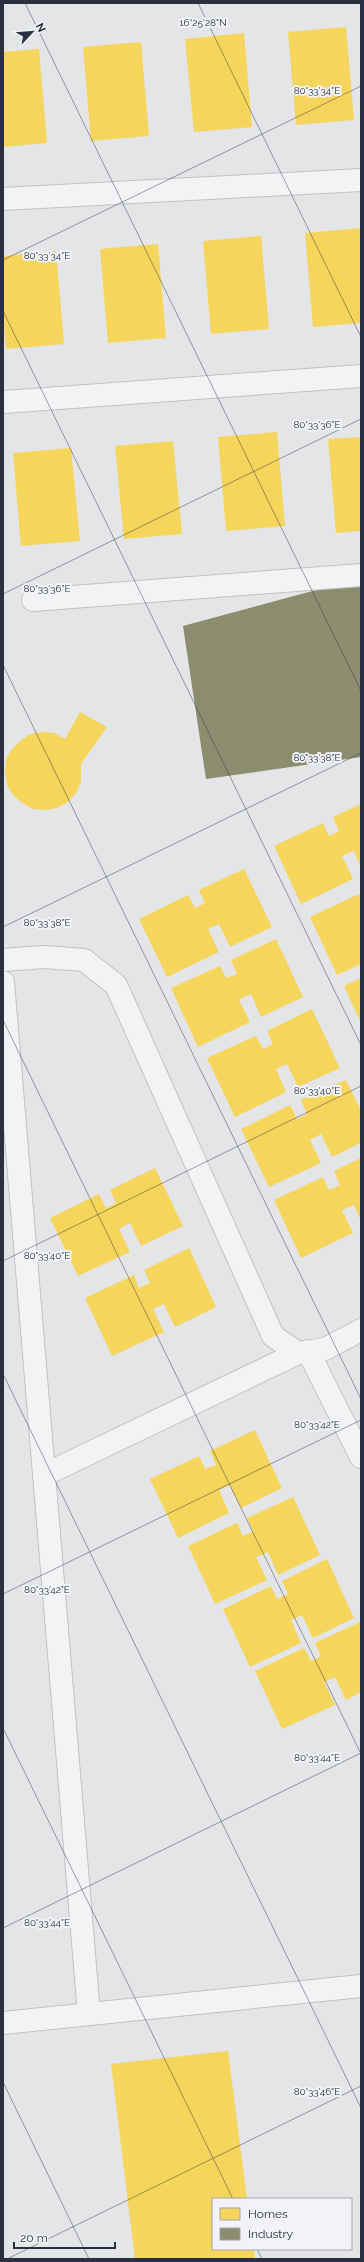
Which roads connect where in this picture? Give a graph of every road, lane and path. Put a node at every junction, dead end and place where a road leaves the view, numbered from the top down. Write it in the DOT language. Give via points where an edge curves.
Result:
graph roads {
  1 [pos="361,180"];
  2 [pos="3,199"];
  3 [pos="361,376"];
  4 [pos="4,402"];
  5 [pos="361,575"];
  6 [pos="33,600"];
  7 [pos="3,960"];
  8 [pos="3,982"];
  9 [pos="361,1330"];
  10 [pos="303,1352"];
  11 [pos="361,1457"];
  12 [pos="44,1475"];
  13 [pos="361,1986"];
  14 [pos="89,2014"];
  15 [pos="3,2023"];
  1 -- 2 [label="street"];
  3 -- 4 [label="street"];
  5 -- 6 [label="street"];
  7 -- 10 [label="street" via="44,957 84,960 116,984 273,1336"];
  8 -- 12 [label="street"];
  9 -- 10 [label="street" via="325,1349"];
  10 -- 11 [label="street"];
  10 -- 12 [label="street"];
  12 -- 14 [label="street"];
  13 -- 14 [label="street"];
  14 -- 15 [label="street"];
}
